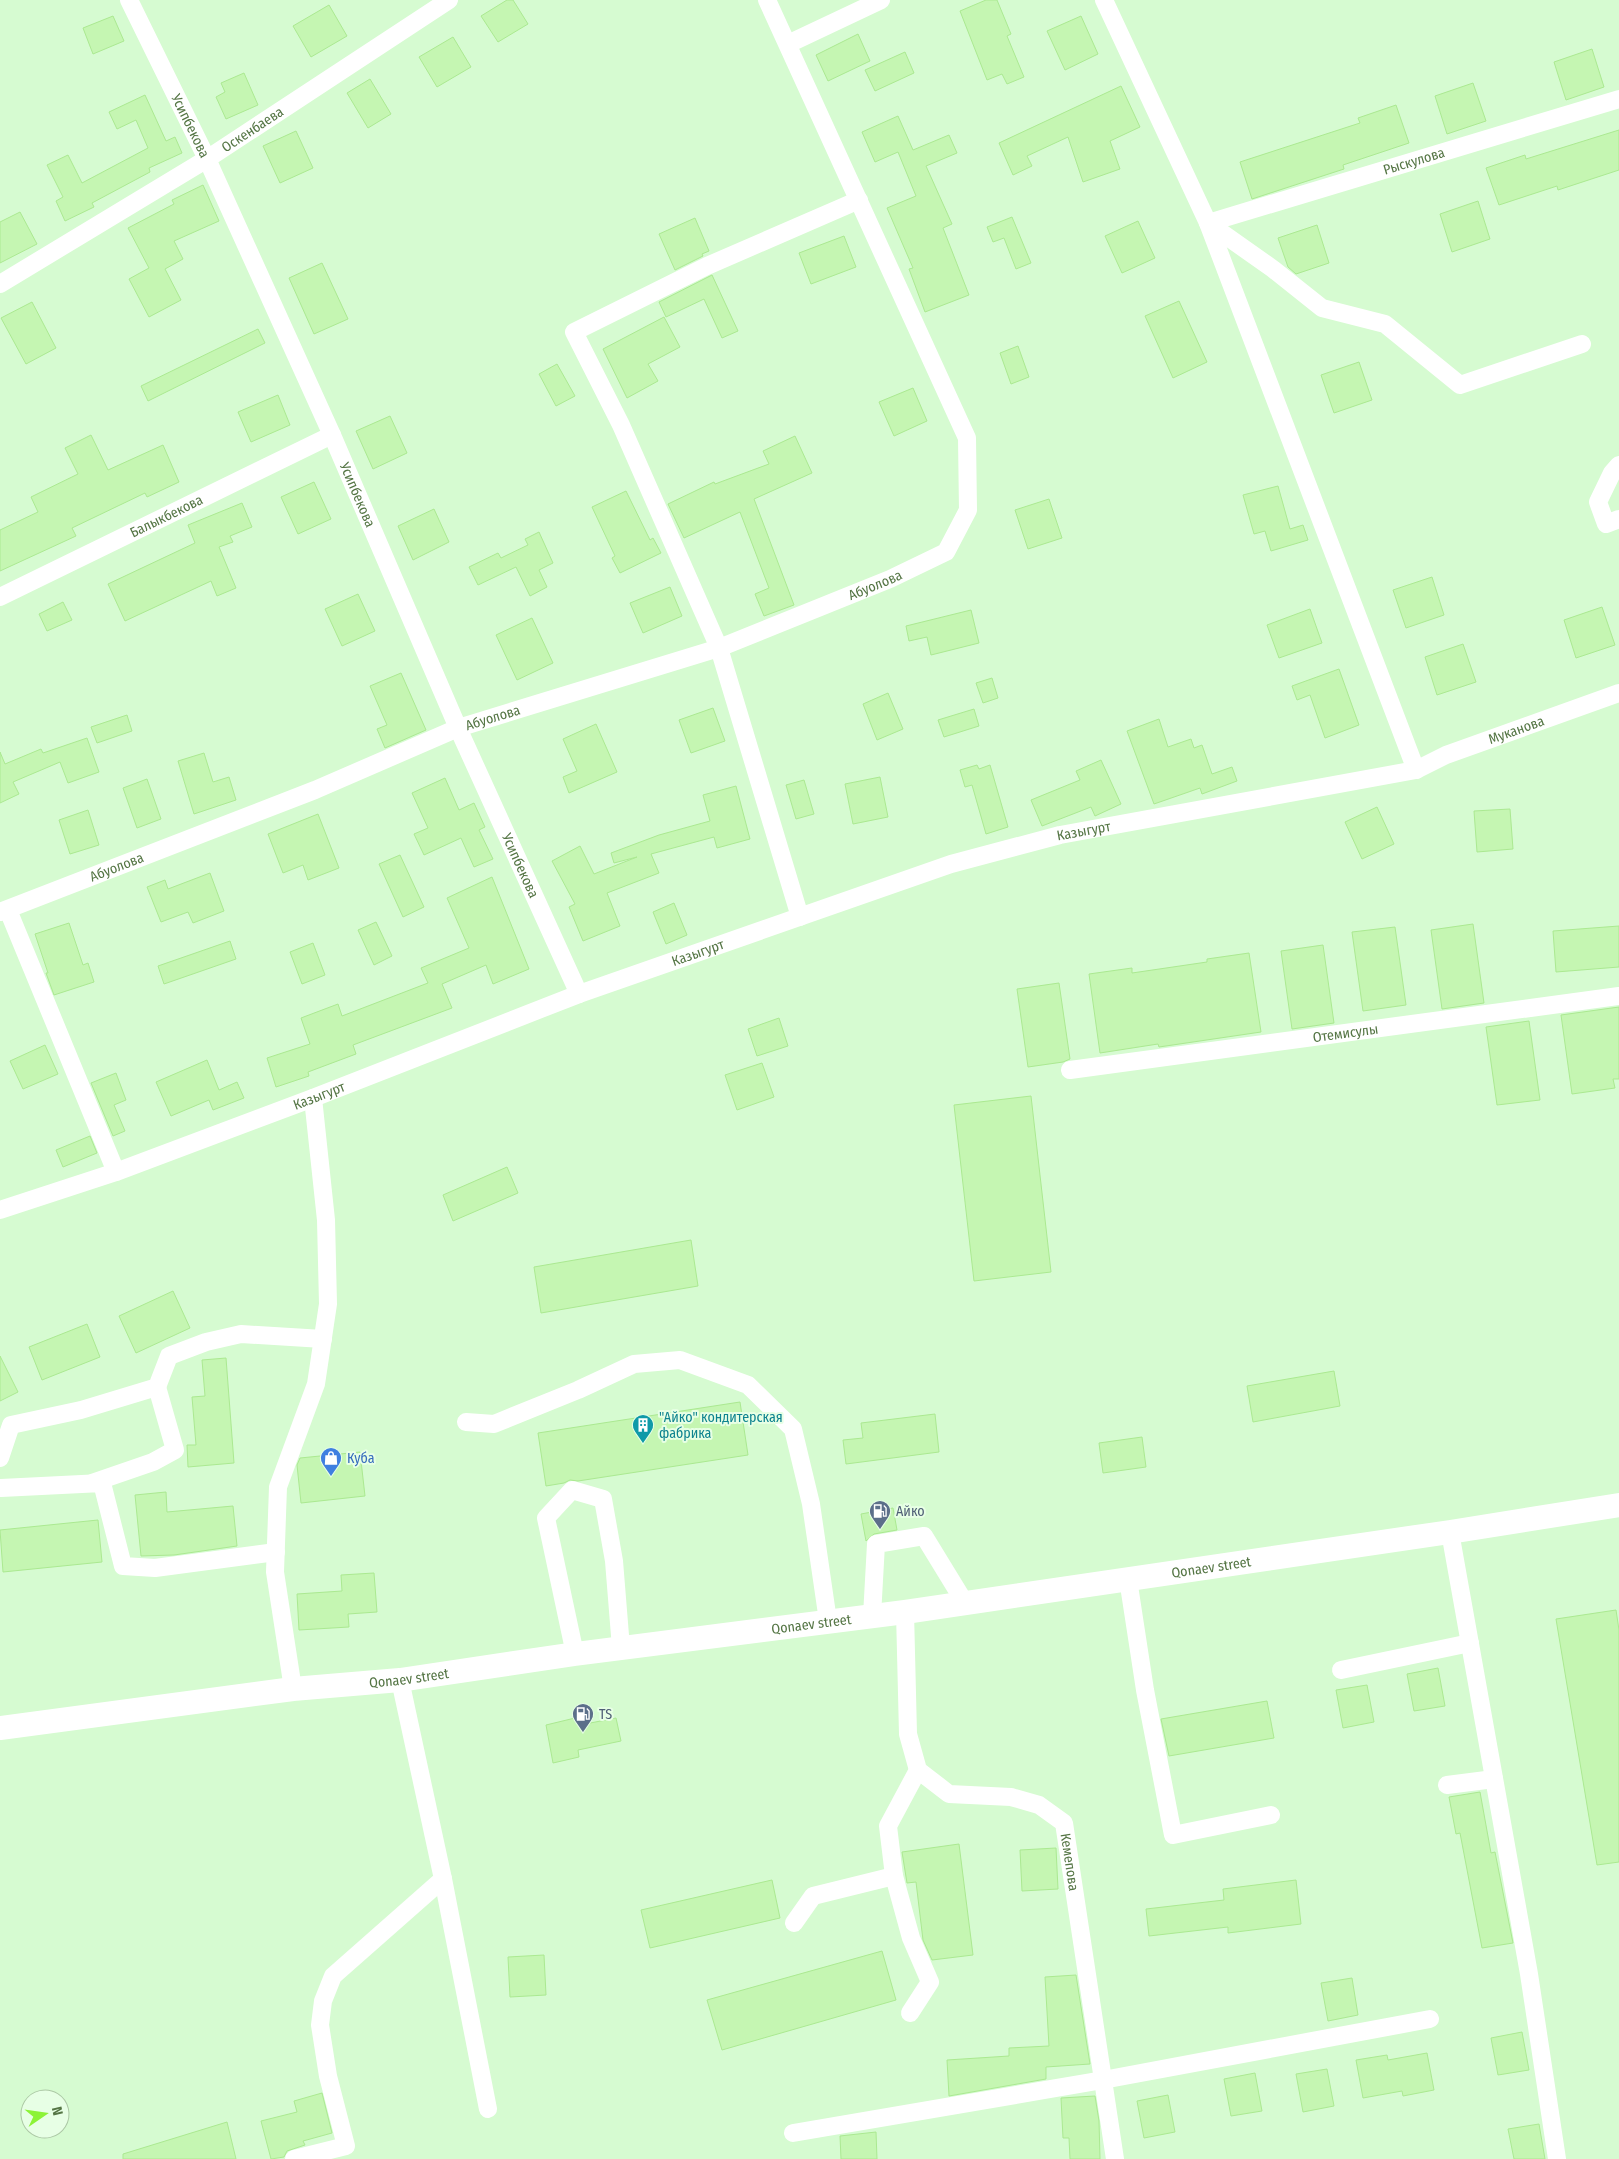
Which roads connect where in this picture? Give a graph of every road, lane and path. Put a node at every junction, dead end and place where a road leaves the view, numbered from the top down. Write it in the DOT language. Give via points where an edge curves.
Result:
graph roads {
  1 [pos="130,0"];
  2 [pos="449,0"];
  3 [pos="767,0"];
  4 [pos="881,0"];
  5 [pos="1104,0"];
  6 [pos="788,44"];
  7 [pos="1619,99"];
  8 [pos="208,159"];
  9 [pos="859,200"];
  10 [pos="1208,224"];
  11 [pos="0,284"];
  12 [pos="1582,344"];
  13 [pos="332,435"];
  14 [pos="1619,464"];
  15 [pos="1619,519"];
  16 [pos="0,597"];
  17 [pos="719,648"];
  18 [pos="1619,693"];
  19 [pos="458,728"];
  20 [pos="1416,770"];
  21 [pos="4,911"];
  22 [pos="800,917"];
  23 [pos="579,994"];
  24 [pos="1619,996"];
  25 [pos="1070,1070"];
  26 [pos="313,1098"];
  27 [pos="116,1172"];
  28 [pos="0,1210"];
  29 [pos="323,1339"];
  30 [pos="157,1387"];
  31 [pos="466,1422"];
  32 [pos="0,1458"];
  33 [pos="92,1484"];
  34 [pos="0,1486"];
  35 [pos="1619,1505"];
  36 [pos="1450,1532"];
  37 [pos="276,1552"];
  38 [pos="1128,1579"];
  39 [pos="965,1603"];
  40 [pos="905,1612"];
  41 [pos="872,1616"];
  42 [pos="828,1622"];
  43 [pos="1470,1643"];
  44 [pos="621,1648"];
  45 [pos="574,1654"];
  46 [pos="1341,1670"];
  47 [pos="400,1680"];
  48 [pos="293,1688"];
  49 [pos="0,1728"];
  50 [pos="918,1770"];
  51 [pos="1494,1779"];
  52 [pos="1447,1785"];
  53 [pos="1271,1815"];
  54 [pos="894,1876"];
  55 [pos="443,1879"];
  56 [pos="794,1923"];
  57 [pos="910,2013"];
  58 [pos="1430,2018"];
  59 [pos="1103,2080"];
  60 [pos="488,2109"];
  61 [pos="793,2133"];
  62 [pos="294,2159"];
  63 [pos="1115,2159"];
  64 [pos="1557,2159"];
  1 -- 8 [label="street, Усипбекова"];
  2 -- 8 [label="street, Оскенбаева"];
  3 -- 6 [label="street"];
  4 -- 6 [label="street"];
  5 -- 10 [label="street"];
  6 -- 9 [label="street"];
  7 -- 10 [label="street, Рыскулова"];
  8 -- 11 [label="street, Оскенбаева"];
  8 -- 13 [label="street, Усипбекова"];
  9 -- 17 [label="street, Абуолова" via="967,438 968,510 946,552 890,579"];
  9 -- 17 [label="street" via="707,266 574,332 621,425"];
  10 -- 12 [label="street" via="1322,308 1385,324 1460,385"];
  10 -- 20 [label="street"];
  13 -- 16 [label="street, Балыкбекова"];
  13 -- 19 [label="street, Усипбекова"];
  14 -- 15 [label="street" via="1598,502 1606,524"];
  17 -- 19 [label="street, Абуолова"];
  17 -- 22 [label="street"];
  18 -- 20 [label="street, Муканова" via="1446,755"];
  19 -- 21 [label="street, Абуолова" via="315,790"];
  19 -- 23 [label="street, Усипбекова"];
  20 -- 22 [label="street, Казыгурт" via="1060,835 951,864"];
  21 -- 27 [label="street"];
  22 -- 23 [label="street, Казыгурт"];
  23 -- 26 [label="street, Казыгурт"];
  24 -- 25 [label="street, Отемисулы"];
  26 -- 27 [label="street, Казыгурт"];
  26 -- 29 [label="street" via="326,1220 328,1304"];
  27 -- 28 [label="street, Казыгурт"];
  29 -- 30 [label="street" via="241,1334 206,1342 169,1356"];
  29 -- 37 [label="street" via="316,1384 278,1487"];
  30 -- 32 [label="street" via="81,1410 11,1424"];
  30 -- 33 [label="street" via="175,1450 153,1462"];
  31 -- 42 [label="street" via="494,1424 634,1364 680,1360 748,1385 793,1429 811,1504"];
  33 -- 34 [label="street"];
  33 -- 37 [label="street" via="102,1483 123,1566 155,1568"];
  35 -- 36 [label="main road, Qonaev street"];
  36 -- 38 [label="main road, Qonaev street"];
  36 -- 43 [label="street"];
  37 -- 48 [label="street" via="275,1572"];
  38 -- 39 [label="main road, Qonaev street"];
  38 -- 53 [label="street" via="1173,1835"];
  39 -- 40 [label="main road, Qonaev street"];
  39 -- 41 [label="street" via="924,1536 876,1544"];
  40 -- 41 [label="main road, Qonaev street"];
  40 -- 50 [label="street" via="908,1734"];
  41 -- 42 [label="main road, Qonaev street"];
  42 -- 44 [label="main road, Qonaev street"];
  43 -- 46 [label="street"];
  43 -- 51 [label="street"];
  44 -- 45 [label="main road, Qonaev street"];
  44 -- 45 [label="street" via="614,1560 603,1499 572,1490 546,1518"];
  45 -- 47 [label="main road, Qonaev street"];
  47 -- 48 [label="main road, Qonaev street"];
  47 -- 55 [label="street"];
  48 -- 49 [label="main road, Qonaev street"];
  50 -- 54 [label="street" via="888,1826"];
  50 -- 59 [label="street, Кемепова" via="949,1794 1011,1797 1039,1805 1064,1824"];
  51 -- 52 [label="street"];
  51 -- 64 [label="street" via="1529,1974"];
  54 -- 56 [label="street" via="813,1896"];
  54 -- 57 [label="street" via="911,1938 930,1982"];
  55 -- 60 [label="street"];
  55 -- 62 [label="street" via="333,1976 323,2001 320,2025 328,2076 346,2146"];
  58 -- 59 [label="street"];
  59 -- 61 [label="street"];
  59 -- 63 [label="street, Кемепова"];
}
